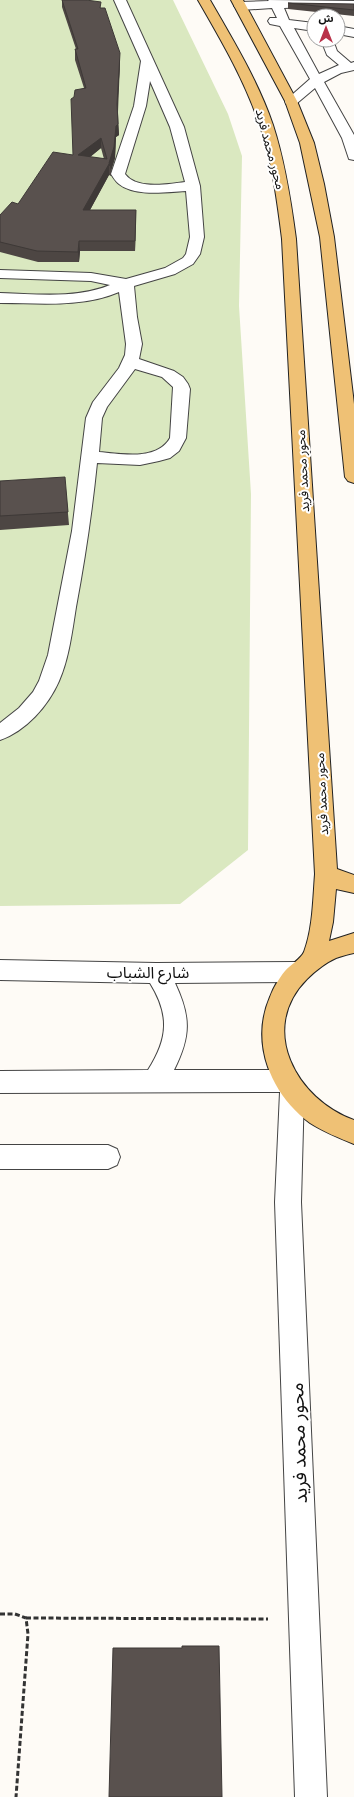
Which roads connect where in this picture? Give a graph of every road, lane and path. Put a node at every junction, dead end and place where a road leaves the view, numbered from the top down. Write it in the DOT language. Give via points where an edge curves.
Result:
graph roads {
  1 [pos="120,0"];
  2 [pos="204,0"];
  3 [pos="275,2"];
  4 [pos="354,5"];
  5 [pos="249,12"];
  6 [pos="285,23"];
  7 [pos="306,26"];
  8 [pos="328,48"];
  9 [pos="147,62"];
  10 [pos="351,66"];
  11 [pos="316,81"];
  12 [pos="291,101"];
  13 [pos="354,156"];
  14 [pos="193,186"];
  15 [pos="0,274"];
  16 [pos="126,284"];
  17 [pos="0,298"];
  18 [pos="131,362"];
  19 [pos="348,373"];
  20 [pos="90,457"];
  21 [pos="354,476"];
  22 [pos="0,732"];
  23 [pos="326,874"];
  24 [pos="354,884"];
  25 [pos="354,943"];
  26 [pos="314,957"];
  27 [pos="0,970"];
  28 [pos="296,972"];
  29 [pos="156,973"];
  30 [pos="0,1082"];
  31 [pos="154,1082"];
  32 [pos="290,1085"];
  33 [pos="354,1132"];
  34 [pos="0,1157"];
  35 [pos="108,1157"];
  36 [pos="0,1614"];
  37 [pos="26,1618"];
  38 [pos="305,1619"];
  39 [pos="16,1797"];
  40 [pos="311,1797"];
  1 -- 9 [label="street"];
  2 -- 23 [label="main road, محور محمد فريد" via="260,108 283,190"];
  3 -- 4 [label="street"];
  3 -- 5 [label="street"];
  3 -- 6 [label="street"];
  5 -- 6 [label="street"];
  5 -- 12 [label="main road, محور محمد فريد"];
  6 -- 7 [label="street"];
  6 -- 11 [label="street"];
  8 -- 10 [label="street"];
  9 -- 14 [label="street" via="177,127"];
  9 -- 14 [label="street" via="140,106 118,174 124,183 139,188"];
  10 -- 11 [label="street"];
  11 -- 12 [label="street"];
  11 -- 13 [label="street" via="349,138"];
  12 -- 19 [label="main road, محور محمد فريد" via="307,143 318,184"];
  14 -- 16 [label="street" via="197,237 193,254 188,261 175,268"];
  15 -- 16 [label="street" via="91,277"];
  16 -- 17 [label="street" via="115,290 73,299"];
  16 -- 18 [label="street" via="128,317 134,344"];
  18 -- 20 [label="street" via="99,406 92,429"];
  18 -- 20 [label="street" via="168,374 181,385 176,445 161,456 150,459"];
  19 -- 21 [label="main road, محور محمد فريد"];
  20 -- 22 [label="street" via="81,531 58,655 40,697 26,713"];
  23 -- 24 [label="main road" via="336,880"];
  23 -- 26 [label="main road, محور محمد فريد" via="322,922"];
  25 -- 26 [label="main road"];
  26 -- 28 [label="main road"];
  27 -- 29 [label="street, شارع الشباب"];
  28 -- 29 [label="street, شارع الشباب"];
  28 -- 32 [label="main road" via="283,990 275,1012 272,1035 276,1058"];
  29 -- 31 [label="street" via="167,988 174,1005 177,1023 174,1044 167,1063"];
  30 -- 31 [label="street"];
  31 -- 32 [label="street"];
  32 -- 33 [label="main road" via="312,1110 336,1126"];
  32 -- 38 [label="street, محور محمد فريد" via="288,1202"];
  34 -- 35 [label="street"];
  36 -- 37 [label="path" via="15,1614"];
  37 -- 38 [label="path"];
  37 -- 39 [label="path" via="28,1634"];
  38 -- 40 [label="street, محور محمد فريد"];
}
